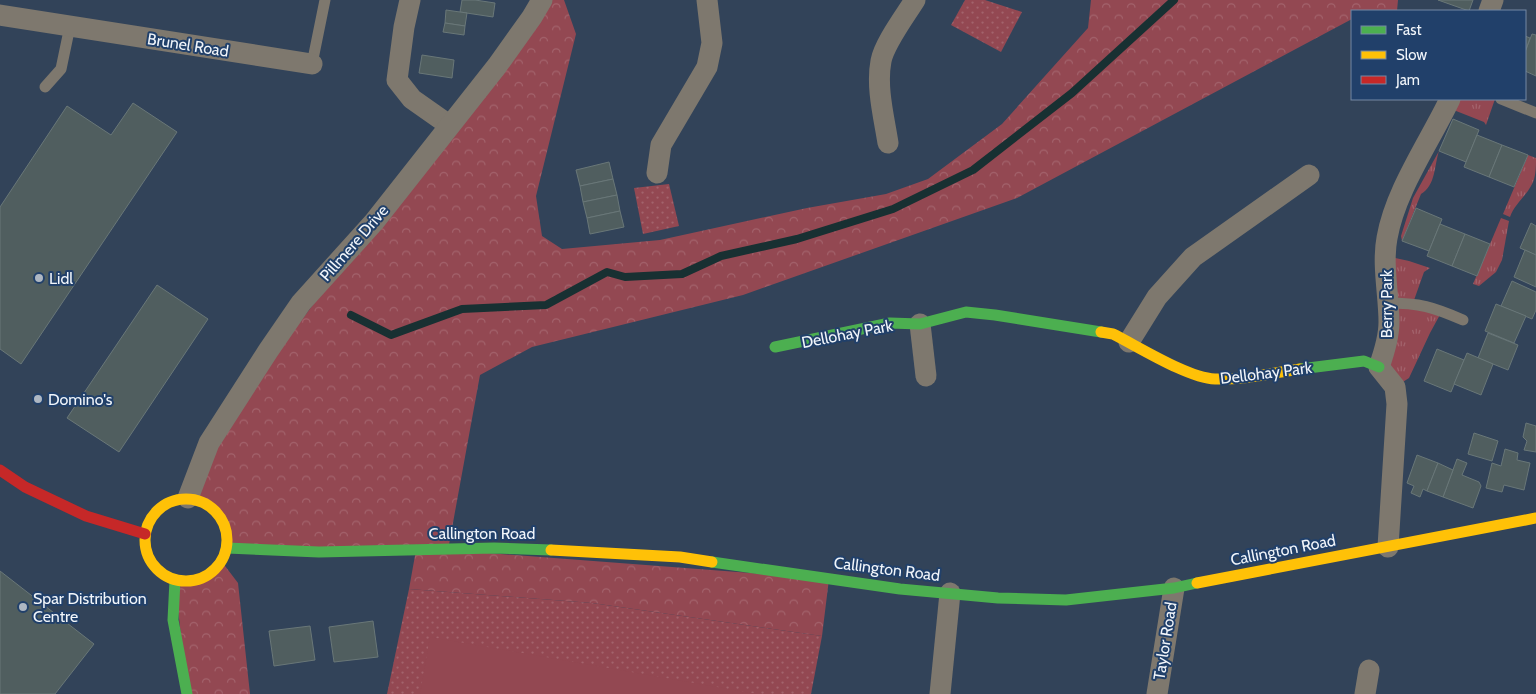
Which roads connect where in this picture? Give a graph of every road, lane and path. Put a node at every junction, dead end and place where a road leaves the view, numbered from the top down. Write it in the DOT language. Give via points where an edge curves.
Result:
graph roads {
  1 [pos="325,0"];
  2 [pos="410,0"];
  3 [pos="542,0"];
  4 [pos="707,0"];
  5 [pos="915,0"];
  6 [pos="0,15"];
  7 [pos="70,26"];
  8 [pos="312,64"];
  9 [pos="45,87"];
  10 [pos="1449,100"];
  11 [pos="1504,100"];
  12 [pos="1536,112"];
  13 [pos="449,125"];
  14 [pos="888,143"];
  15 [pos="657,173"];
  16 [pos="1309,174"];
  17 [pos="1387,302"];
  18 [pos="1463,320"];
  19 [pos="920,324"];
  20 [pos="1129,342"];
  21 [pos="775,348"];
  22 [pos="1379,367"];
  23 [pos="926,376"];
  24 [pos="0,470"];
  25 [pos="188,498"];
  26 [pos="1536,518"];
  27 [pos="145,534"];
  28 [pos="1388,547"];
  29 [pos="227,548"];
  30 [pos="175,580"];
  31 [pos="1174,588"];
  32 [pos="950,593"];
  33 [pos="1369,670"];
  34 [pos="187,694"];
  35 [pos="940,694"];
  36 [pos="1157,694"];
  37 [pos="1365,694"];
  1 -- 8 [label="lane, Brunel Road"];
  2 -- 13 [label="street" via="397,80 412,99"];
  3 -- 13 [label="street, Pillmere Drive" via="497,66"];
  4 -- 15 [label="street" via="712,43 707,66 661,145"];
  5 -- 14 [label="street" via="881,60 880,86"];
  6 -- 7 [label="street, Brunel Road"];
  7 -- 8 [label="street, Brunel Road"];
  7 -- 9 [label="lane" via="61,69"];
  10 -- 17 [label="street, Berry Park" via="1396,205 1386,239"];
  11 -- 12 [label="lane"];
  13 -- 25 [label="street, Pillmere Drive" via="374,222 301,303 209,443"];
  16 -- 20 [label="street" via="1193,257 1156,297"];
  17 -- 18 [label="lane" via="1437,308"];
  17 -- 22 [label="street, Berry Park" via="1386,349"];
  19 -- 20 [label="main road, Dellohay Park" via="966,312 1113,334"];
  19 -- 21 [label="main road, Dellohay Park" via="890,323"];
  19 -- 23 [label="street"];
  20 -- 22 [label="main road, Dellohay Park" via="1192,374 1214,379 1364,361"];
  22 -- 28 [label="street" via="1395,387 1397,404"];
  24 -- 27 [label="main road" via="25,487 86,516"];
  25 -- 27 [label="main road" via="169,502 158,510"];
  25 -- 29 [label="main road" via="204,502 218,512 227,530"];
  26 -- 28 [label="main road, Callington Road"];
  27 -- 30 [label="main road" via="150,560 160,572"];
  28 -- 31 [label="main road, Callington Road"];
  29 -- 30 [label="main road" via="222,562 210,574 190,582"];
  29 -- 32 [label="main road, Callington Road" via="319,552 494,548 594,551 680,557 900,589"];
  30 -- 34 [label="main road" via="173,620"];
  31 -- 32 [label="main road, Callington Road" via="1066,600"];
  31 -- 36 [label="street, Taylor Road"];
  32 -- 35 [label="street"];
  33 -- 37 [label="street"];
}
